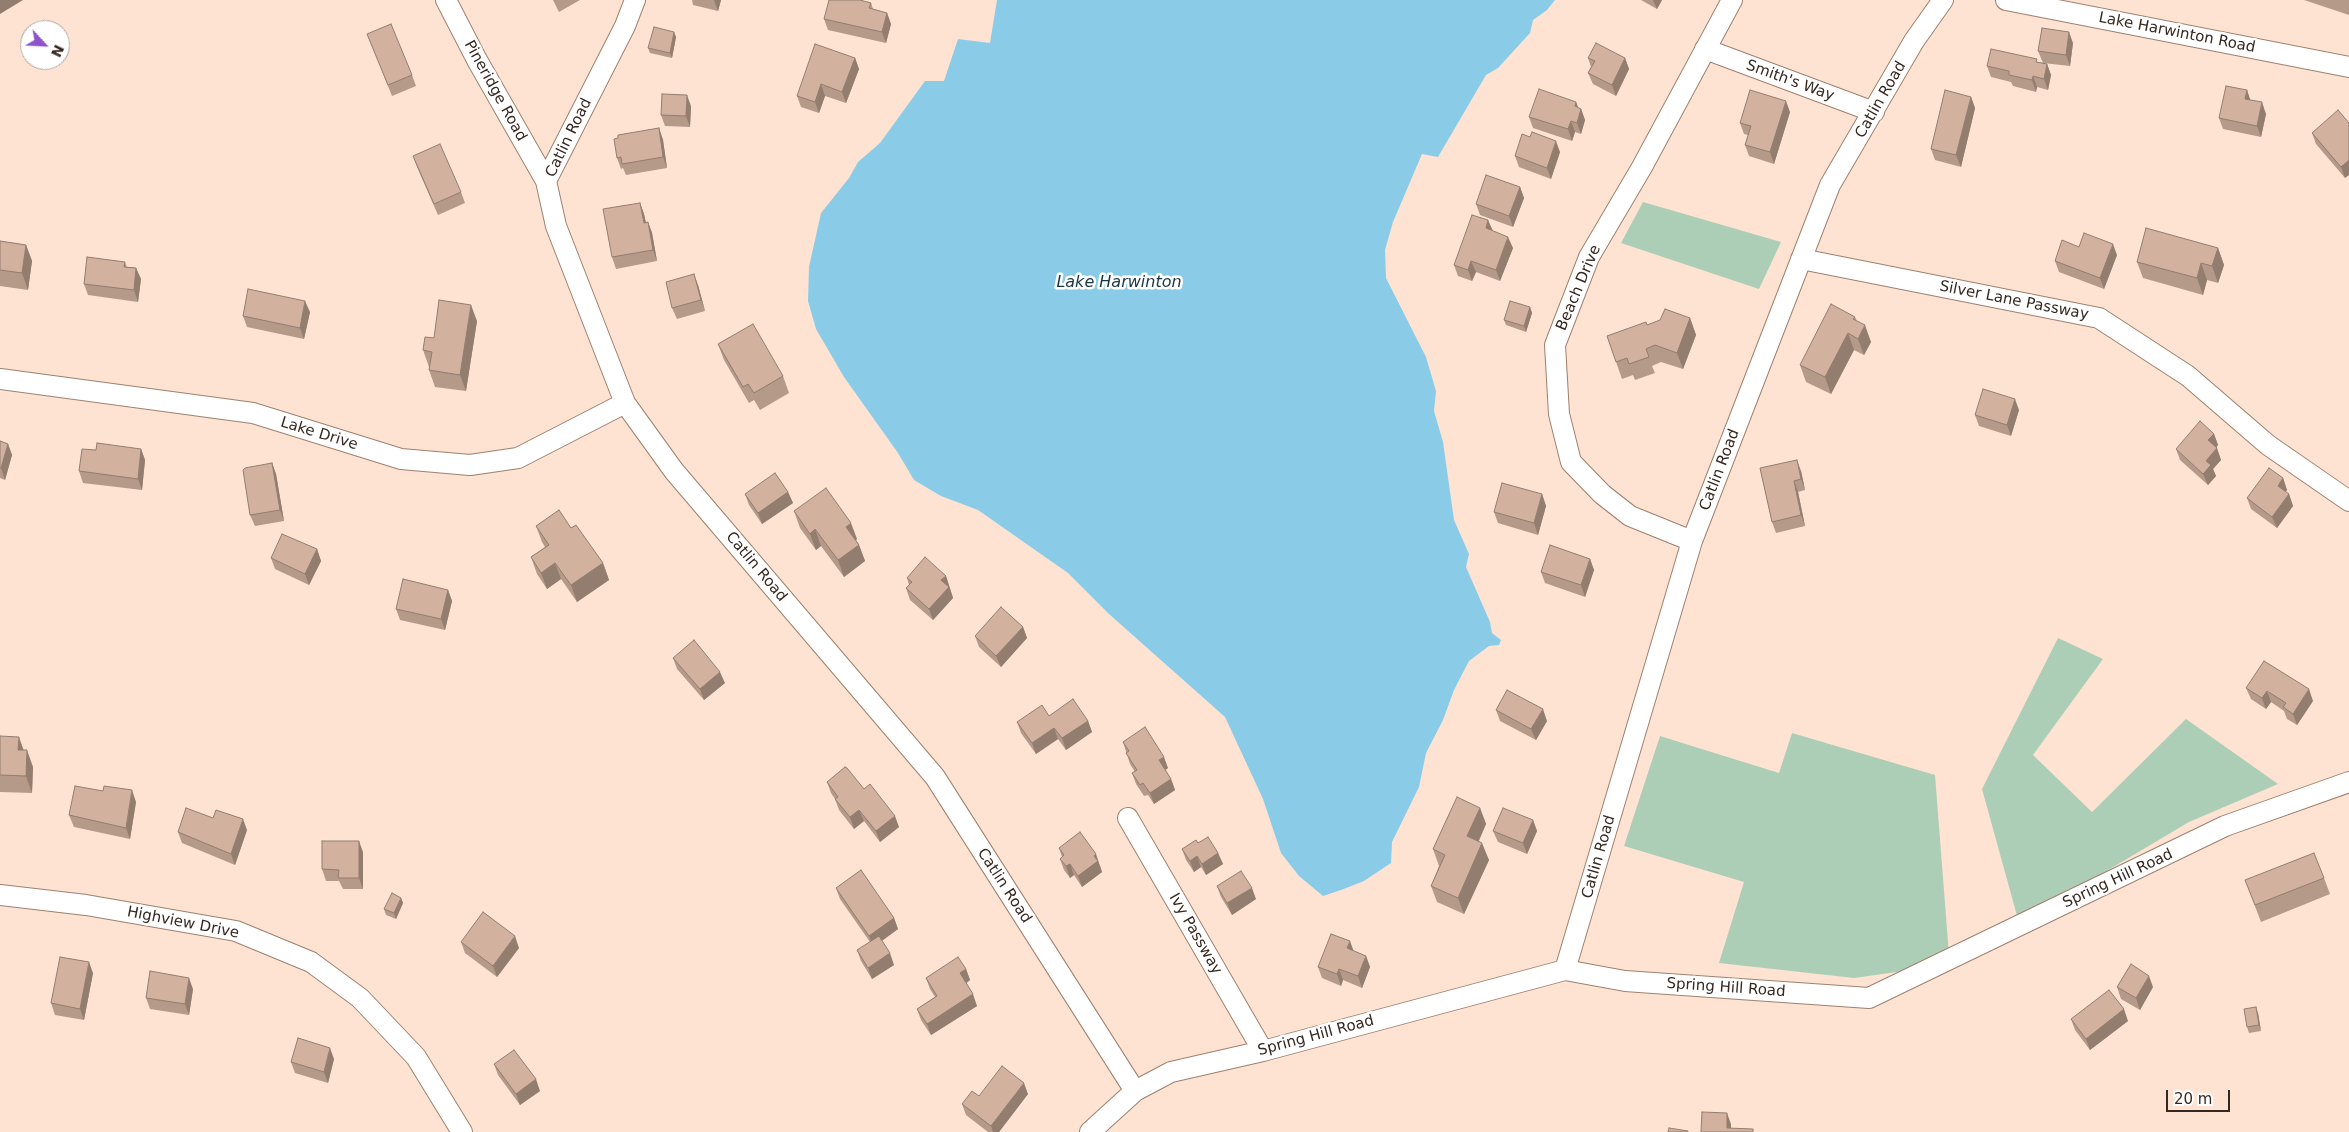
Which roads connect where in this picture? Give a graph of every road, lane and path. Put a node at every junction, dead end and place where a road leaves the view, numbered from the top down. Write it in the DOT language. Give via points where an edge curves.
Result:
graph roads {
  1 [pos="446,0"];
  2 [pos="635,0"];
  3 [pos="1732,0"];
  4 [pos="1943,0"];
  5 [pos="2006,0"];
  6 [pos="1705,49"];
  7 [pos="2349,66"];
  8 [pos="1874,112"];
  9 [pos="546,181"];
  10 [pos="1801,259"];
  11 [pos="0,379"];
  12 [pos="625,403"];
  13 [pos="2349,501"];
  14 [pos="1692,541"];
  15 [pos="2349,782"];
  16 [pos="1128,818"];
  17 [pos="0,895"];
  18 [pos="1565,970"];
  19 [pos="1263,1051"];
  20 [pos="1135,1091"];
  21 [pos="462,1132"];
  22 [pos="1090,1132"];
  1 -- 9 [label="street, Pineridge Road"];
  2 -- 9 [label="street, Catlin Road"];
  3 -- 6 [label="street, Beach Drive"];
  4 -- 8 [label="street, Catlin Road" via="1914,41"];
  5 -- 7 [label="street, Lake Harwinton Road"];
  6 -- 8 [label="street, Smith's Way"];
  6 -- 14 [label="street, Beach Drive" via="1642,168 1589,257 1555,345 1559,414 1571,462 1602,494 1630,516"];
  8 -- 10 [label="street, Catlin Road" via="1830,185"];
  9 -- 12 [label="street, Catlin Road" via="556,226"];
  10 -- 13 [label="street, Silver Lane Passway" via="2099,318 2188,376 2268,445"];
  10 -- 14 [label="street, Catlin Road"];
  11 -- 12 [label="street, Lake Drive" via="253,413 401,459 470,465 518,458"];
  12 -- 20 [label="street, Catlin Road" via="674,471 935,777"];
  14 -- 18 [label="street, Catlin Road"];
  15 -- 18 [label="street, Spring Hill Road" via="2225,826 1869,998 1625,981"];
  16 -- 19 [label="street, Ivy Passway"];
  17 -- 21 [label="street, Highview Drive" via="86,905 236,931 311,962 360,998 416,1057"];
  18 -- 19 [label="street, Spring Hill Road"];
  19 -- 20 [label="street, Spring Hill Road" via="1171,1072"];
  20 -- 22 [label="street, Spring Hill Road"];
}
